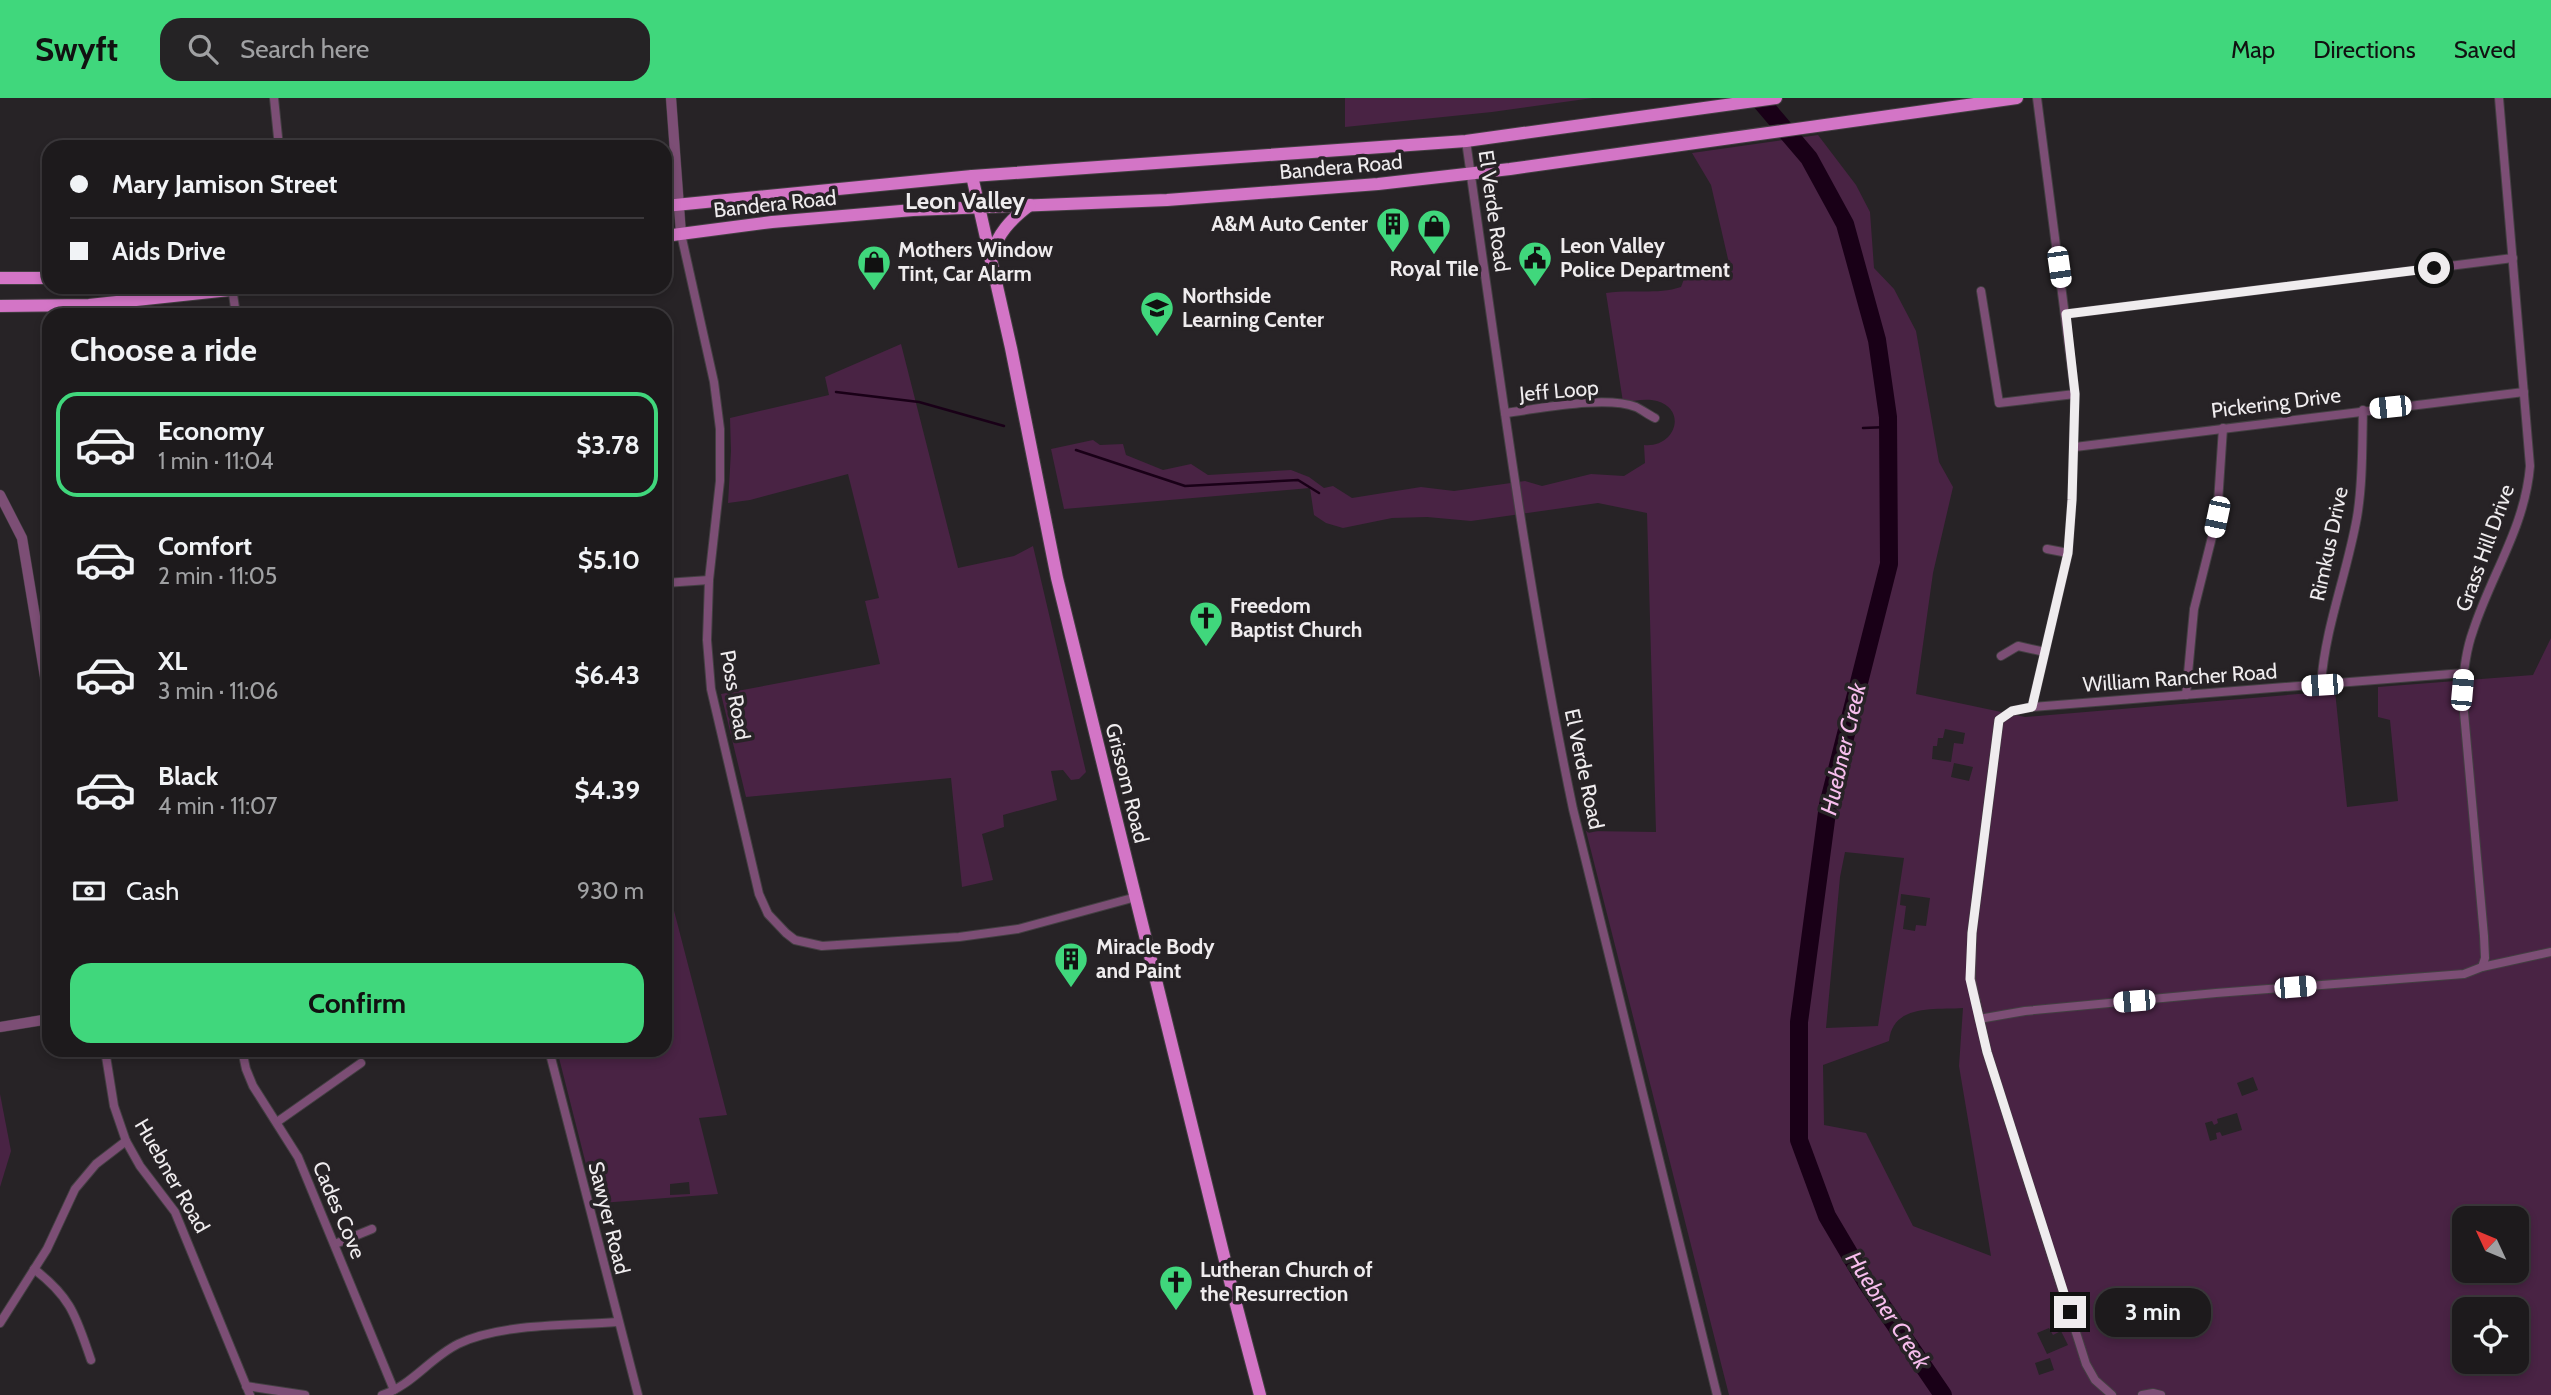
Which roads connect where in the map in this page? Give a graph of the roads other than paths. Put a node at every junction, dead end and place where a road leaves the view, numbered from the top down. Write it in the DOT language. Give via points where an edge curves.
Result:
graph roads {
  1 [pos="274,98"];
  2 [pos="671,98"];
  3 [pos="1776,98"];
  4 [pos="2017,98"];
  5 [pos="2037,98"];
  6 [pos="2499,98"];
  7 [pos="278,140"];
  8 [pos="1466,141"];
  9 [pos="1471,174"];
  10 [pos="972,176"];
  11 [pos="680,205"];
  12 [pos="1030,205"];
  13 [pos="672,206"];
  14 [pos="979,207"];
  15 [pos="681,234"];
  16 [pos="672,235"];
  17 [pos="990,258"];
  18 [pos="2513,258"];
  19 [pos="0,278"];
  20 [pos="42,278"];
  21 [pos="1981,291"];
  22 [pos="187,294"];
  23 [pos="0,306"];
  24 [pos="2066,314"];
  25 [pos="2524,391"];
  26 [pos="2075,394"];
  27 [pos="2363,410"];
  28 [pos="1505,413"];
  29 [pos="1655,418"];
  30 [pos="2223,428"];
  31 [pos="2074,447"];
  32 [pos="0,495"];
  33 [pos="2047,549"];
  34 [pos="2068,553"];
  35 [pos="709,580"];
  36 [pos="672,583"];
  37 [pos="2045,652"];
  38 [pos="2001,656"];
  39 [pos="42,659"];
  40 [pos="2464,673"];
  41 [pos="2322,685"];
  42 [pos="2186,695"];
  43 [pos="2032,707"];
  44 [pos="1136,897"];
  45 [pos="2551,951"];
  46 [pos="2482,967"];
  47 [pos="1979,1019"];
  48 [pos="42,1020"];
  49 [pos="0,1027"];
  50 [pos="106,1057"];
  51 [pos="243,1057"];
  52 [pos="551,1057"];
  53 [pos="361,1063"];
  54 [pos="277,1122"];
  55 [pos="126,1141"];
  56 [pos="372,1229"];
  57 [pos="335,1244"];
  58 [pos="34,1269"];
  59 [pos="617,1322"];
  60 [pos="0,1323"];
  61 [pos="91,1360"];
  62 [pos="394,1390"];
  63 [pos="248,1391"];
  64 [pos="305,1395"];
  65 [pos="382,1395"];
  66 [pos="638,1395"];
  67 [pos="1260,1395"];
  68 [pos="1717,1395"];
  69 [pos="2112,1395"];
  70 [pos="2142,1395"];
  71 [pos="2161,1395"];
  1 -- 7 [label="street"];
  2 -- 11 [label="street, Poss Road"];
  3 -- 8 [label="main road, Bandera Road"];
  4 -- 9 [label="main road, Bandera Road"];
  5 -- 24 [label="street"];
  6 -- 18 [label="street, Grass Hill Drive"];
  8 -- 9 [label="street, El Verde Road"];
  8 -- 10 [label="main road, Bandera Road"];
  9 -- 12 [label="main road, Bandera Road" via="1167,201"];
  9 -- 28 [label="street, El Verde Road"];
  10 -- 11 [label="main road, Bandera Road"];
  10 -- 14 [label="main road, Grissom Road"];
  11 -- 13 [label="main road, Bandera Road"];
  11 -- 15 [label="street, Poss Road"];
  12 -- 14 [label="main road, Bandera Road"];
  12 -- 17 [label="main road" via="1004,227"];
  14 -- 15 [label="main road, Bandera Road"];
  14 -- 17 [label="main road, Grissom Road"];
  15 -- 16 [label="main road, Bandera Road"];
  15 -- 35 [label="street, Poss Road" via="720,429 720,481"];
  17 -- 44 [label="main road, Grissom Road" via="1057,578"];
  18 -- 24 [label="street"];
  18 -- 25 [label="street, Grass Hill Drive"];
  19 -- 20 [label="main road"];
  21 -- 26 [label="street" via="1999,403"];
  22 -- 23 [label="main road" via="89,305"];
  24 -- 26 [label="street"];
  25 -- 27 [label="street, Pickering Drive"];
  25 -- 40 [label="street, Grass Hill Drive" via="2530,466 2525,504 2472,632"];
  26 -- 31 [label="street"];
  27 -- 30 [label="street, Pickering Drive"];
  27 -- 41 [label="street, Rimkus Drive" via="2357,515 2329,627"];
  28 -- 29 [label="street, Jeff Loop" via="1580,403 1622,404"];
  28 -- 68 [label="street, El Verde Road" via="1573,809"];
  30 -- 31 [label="street, Pickering Drive"];
  30 -- 42 [label="street" via="2217,517 2194,610"];
  31 -- 34 [label="street"];
  32 -- 39 [label="street" via="22,538"];
  33 -- 34 [label="street"];
  34 -- 37 [label="street"];
  35 -- 36 [label="street"];
  35 -- 44 [label="street, Poss Road" via="711,689 760,894 768,914 786,933 822,946 959,937 1018,929"];
  37 -- 38 [label="street" via="2018,646"];
  37 -- 43 [label="street"];
  40 -- 41 [label="street, William Rancher Road"];
  40 -- 46 [label="street, Grass Hill Drive" via="2484,936"];
  41 -- 42 [label="street, William Rancher Road"];
  42 -- 43 [label="street, William Rancher Road"];
  43 -- 47 [label="street, William Rancher Road" via="2012,711 1999,720 1972,933 1970,979"];
  44 -- 67 [label="main road, Grissom Road"];
  45 -- 46 [label="street"];
  46 -- 47 [label="street" via="2464,974 2025,1011"];
  47 -- 69 [label="street" via="2086,1364"];
  48 -- 49 [label="street"];
  50 -- 55 [label="street, Huebner Road" via="114,1106"];
  51 -- 54 [label="street, Cades Cove" via="253,1086"];
  52 -- 59 [label="street, Sawyer Road"];
  53 -- 54 [label="street"];
  54 -- 57 [label="street, Cades Cove" via="298,1157"];
  55 -- 58 [label="street" via="80,1182"];
  55 -- 63 [label="street, Huebner Road" via="175,1212"];
  56 -- 57 [label="street"];
  57 -- 62 [label="street, Cades Cove"];
  58 -- 60 [label="street"];
  58 -- 61 [label="street" via="73,1310"];
  59 -- 62 [label="street" via="486,1334 444,1352"];
  59 -- 66 [label="street, Sawyer Road"];
  62 -- 65 [label="street"];
  63 -- 64 [label="street"];
  70 -- 71 [label="street"];
}
